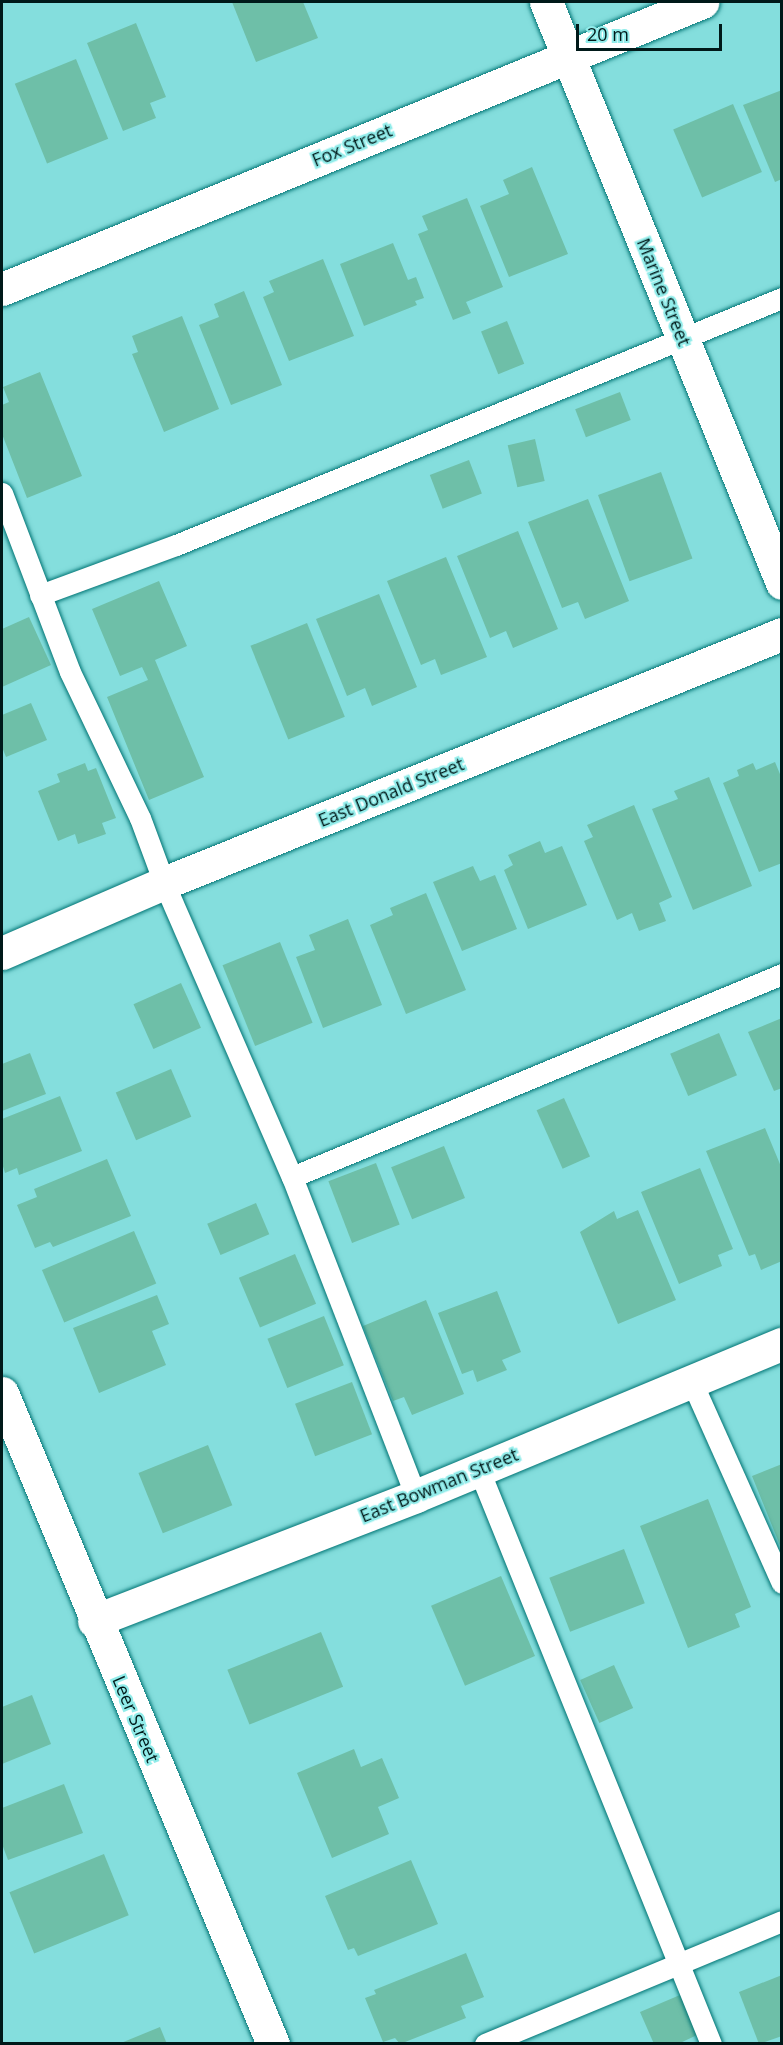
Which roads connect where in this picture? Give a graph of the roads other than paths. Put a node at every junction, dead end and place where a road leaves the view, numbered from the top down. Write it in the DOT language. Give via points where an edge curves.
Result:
graph roads {
  1 [pos="546,2"];
  2 [pos="702,2"];
  3 [pos="569,56"];
  4 [pos="2,289"];
  5 [pos="782,298"];
  6 [pos="681,336"];
  7 [pos="2,493"];
  8 [pos="782,583"];
  9 [pos="40,595"];
  10 [pos="782,634"];
  11 [pos="164,883"];
  12 [pos="2,953"];
  13 [pos="782,974"];
  14 [pos="292,1177"];
  15 [pos="782,1344"];
  16 [pos="692,1380"];
  17 [pos="2,1393"];
  18 [pos="478,1470"];
  19 [pos="416,1496"];
  20 [pos="782,1583"];
  21 [pos="94,1622"];
  22 [pos="782,1921"];
  23 [pos="679,1964"];
  24 [pos="273,2043"];
  25 [pos="485,2043"];
  26 [pos="711,2043"];
  1 -- 3 [label="street, Marine Street"];
  2 -- 3 [label="street, Fox Street"];
  3 -- 4 [label="street, Fox Street"];
  3 -- 6 [label="street, Marine Street"];
  5 -- 6 [label="lane"];
  6 -- 8 [label="street, Marine Street"];
  6 -- 9 [label="lane" via="176,545"];
  7 -- 9 [label="lane"];
  9 -- 11 [label="lane" via="70,672 140,818"];
  10 -- 11 [label="street, East Donald Street"];
  11 -- 12 [label="street, East Donald Street"];
  11 -- 14 [label="lane"];
  13 -- 14 [label="lane"];
  14 -- 19 [label="lane"];
  15 -- 16 [label="street, East Bowman Street"];
  16 -- 18 [label="street, East Bowman Street"];
  16 -- 20 [label="lane"];
  17 -- 21 [label="street, Leer Street"];
  18 -- 19 [label="street, East Bowman Street"];
  18 -- 23 [label="lane"];
  19 -- 21 [label="street, East Bowman Street"];
  21 -- 24 [label="street, Leer Street"];
  22 -- 23 [label="lane"];
  23 -- 25 [label="lane"];
  23 -- 26 [label="lane"];
}
